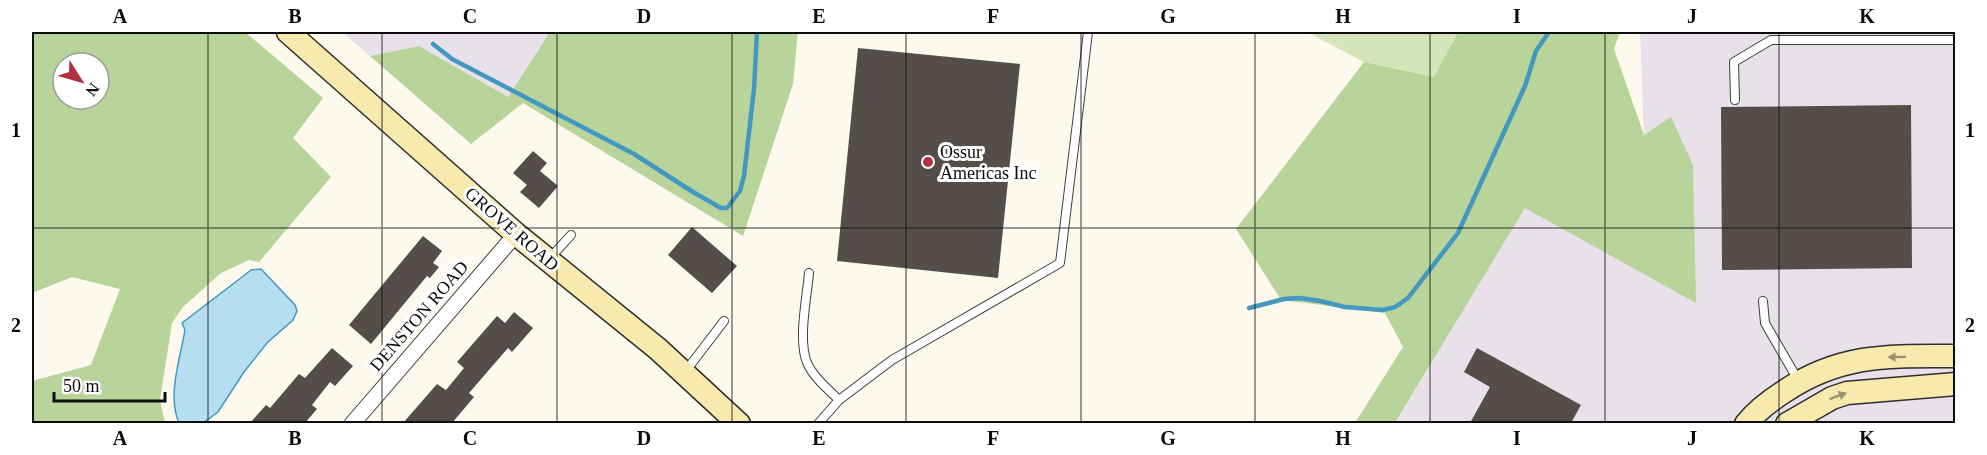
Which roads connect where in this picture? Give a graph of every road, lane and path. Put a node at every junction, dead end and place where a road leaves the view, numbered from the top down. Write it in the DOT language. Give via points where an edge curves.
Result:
graph roads {
  1 [pos="288,32"];
  2 [pos="1088,32"];
  3 [pos="1956,40"];
  4 [pos="1735,100"];
  5 [pos="516,234"];
  6 [pos="571,235"];
  7 [pos="548,261"];
  8 [pos="809,273"];
  9 [pos="1763,301"];
  10 [pos="724,321"];
  11 [pos="1956,356"];
  12 [pos="684,373"];
  13 [pos="1799,382"];
  14 [pos="1956,384"];
  15 [pos="839,400"];
  16 [pos="1752,421"];
  17 [pos="352,423"];
  18 [pos="739,423"];
  19 [pos="818,423"];
  20 [pos="1787,423"];
  1 -- 5 [label="main road, GROVE ROAD"];
  2 -- 15 [label="lane" via="1060,263 892,360"];
  3 -- 4 [label="lane" via="1771,40 1734,62"];
  5 -- 7 [label="main road, GROVE ROAD"];
  5 -- 17 [label="street, DENSTON ROAD"];
  6 -- 7 [label="lane"];
  7 -- 12 [label="main road, GROVE ROAD"];
  8 -- 15 [label="lane" via="803,346 808,364"];
  9 -- 13 [label="lane" via="1765,323"];
  10 -- 12 [label="lane"];
  11 -- 13 [label="main road, one-way" via="1855,360"];
  12 -- 18 [label="main road, GROVE ROAD"];
  13 -- 16 [label="main road"];
  20 -- 14 [label="main road, one-way" via="1847,393"];
  15 -- 19 [label="lane"];
}
